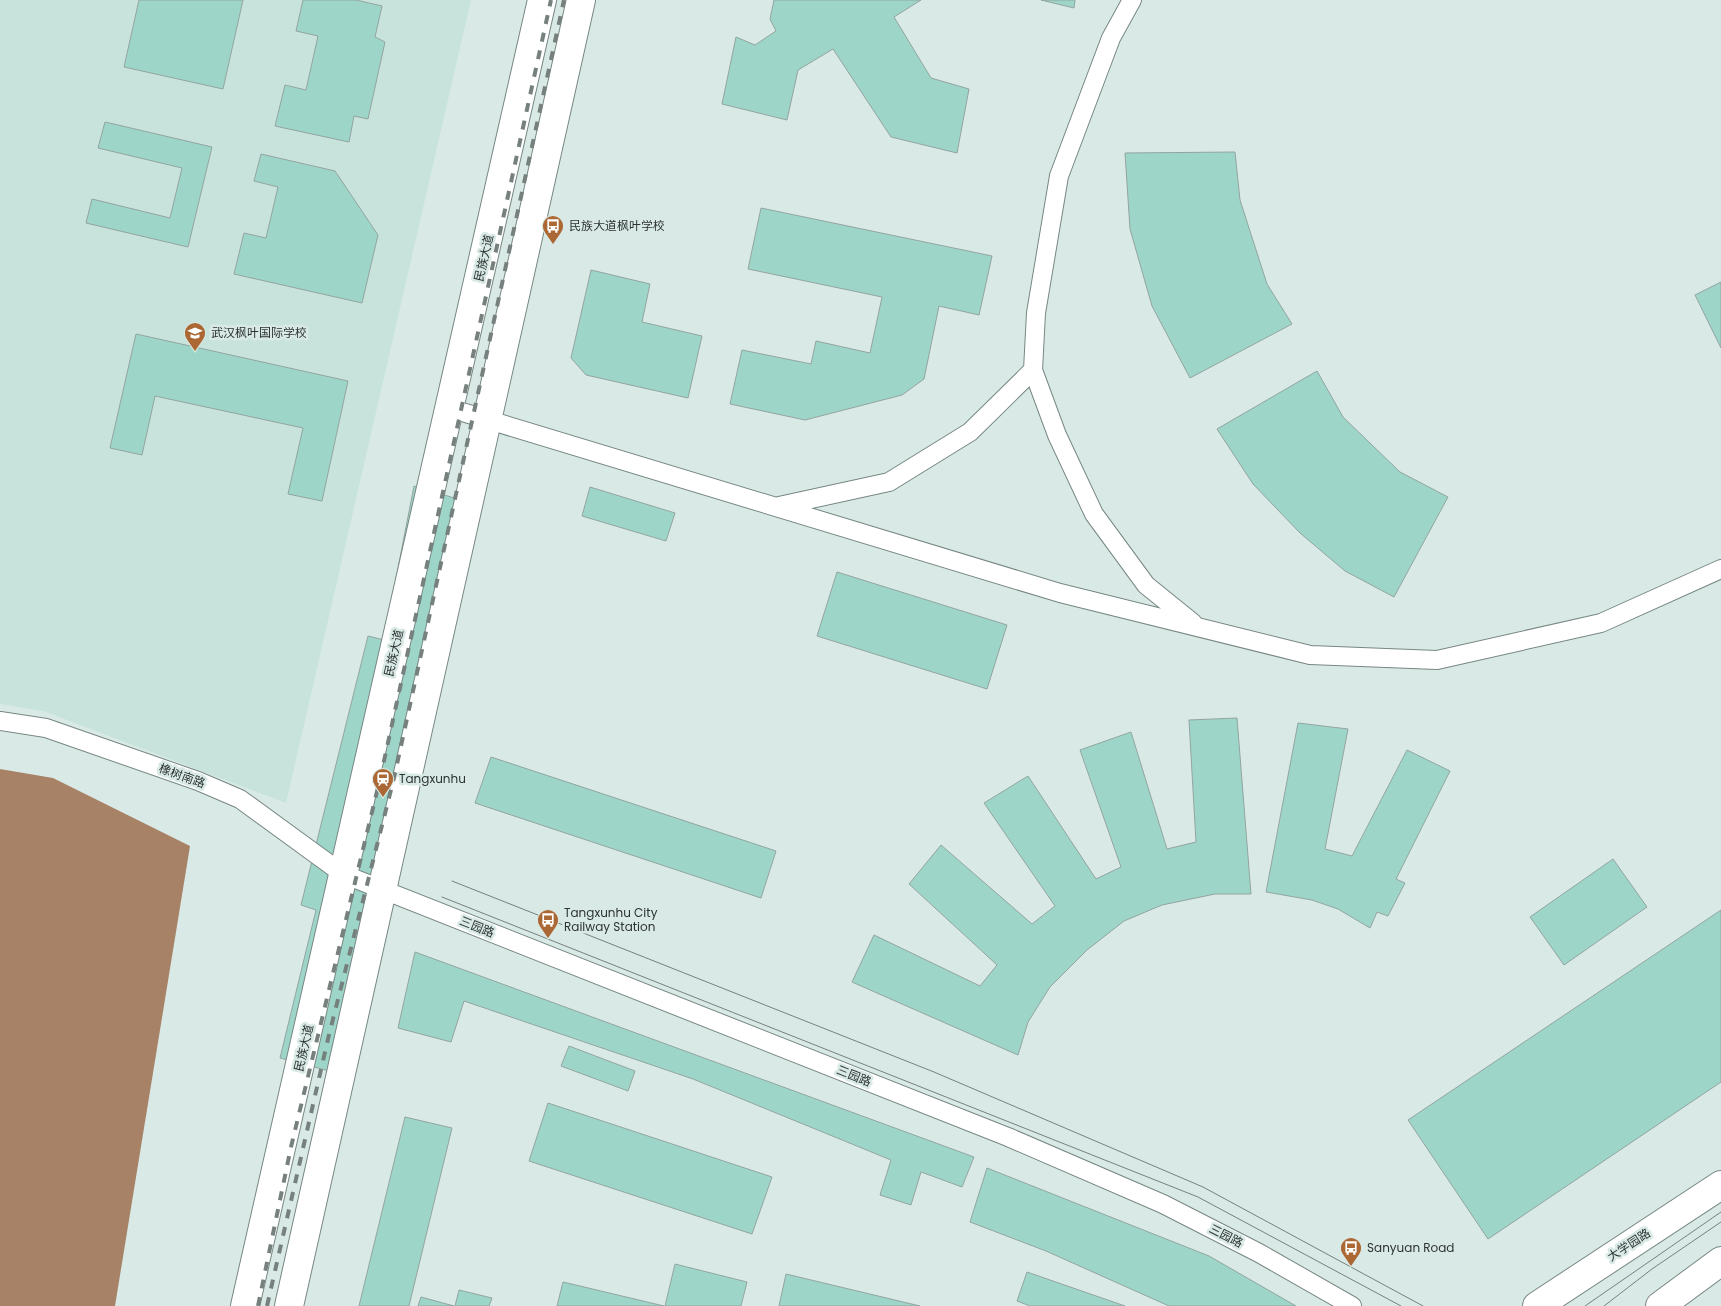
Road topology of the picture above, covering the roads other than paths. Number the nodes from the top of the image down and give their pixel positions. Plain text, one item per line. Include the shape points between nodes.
1 (542, 0) edge
2 (581, 0) edge
3 (1132, 0) edge
4 (1033, 370) junction
5 (450, 408) junction
6 (486, 419) junction
7 (776, 507) junction
8 (1721, 569) edge
9 (1198, 627) junction
10 (0, 721) edge
11 (343, 874) junction
12 (382, 890) junction
13 (1721, 1185) edge
14 (1721, 1261) edge
15 (245, 1306) edge
16 (289, 1306) edge
17 (1352, 1306) edge
18 (1537, 1306) edge
19 (1660, 1306) edge

1 - 5 main road, 民族大道
2 - 6 main road
3 - 4 street via 1111,38 1059,176 1036,313
4 - 7 street via 970,432 888,482
4 - 9 street via 1057,435 1094,514 1146,585
5 - 6 street
5 - 11 main road, 民族大道
6 - 7 street
6 - 12 main road
7 - 9 street via 1060,593
8 - 9 street via 1601,623 1437,660 1310,655
10 - 11 street, 橡树南路 via 46,728 198,781 240,800
11 - 12 street, 三园路
11 - 15 main road, 民族大道
12 - 16 main road
12 - 17 street, 三园路 via 1008,1137 1163,1204
13 - 18 main road, 大学园路
14 - 19 main road

